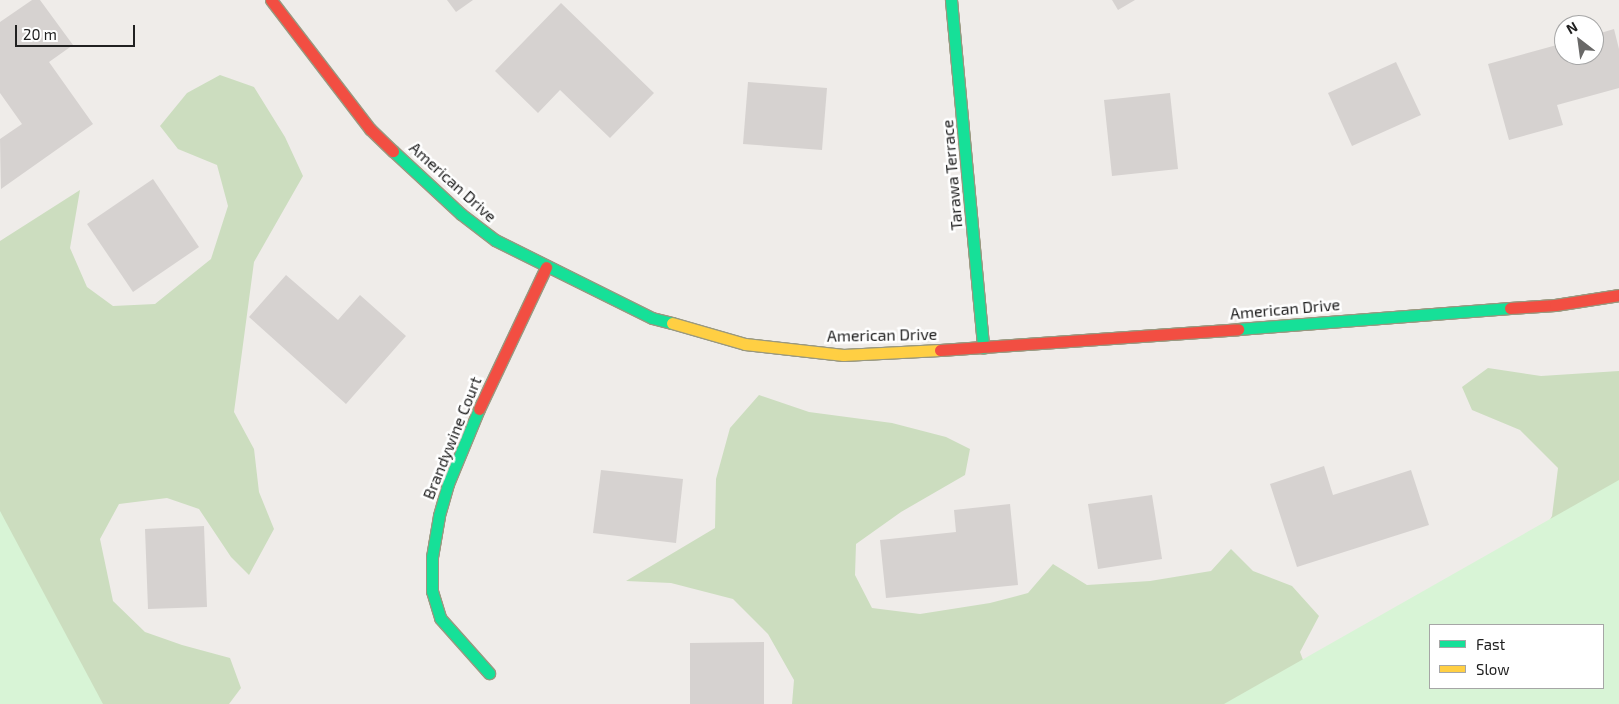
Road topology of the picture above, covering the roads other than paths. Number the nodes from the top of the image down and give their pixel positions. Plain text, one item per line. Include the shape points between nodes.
1 (271, 0) edge
2 (952, 0) edge
3 (546, 267) junction
4 (1619, 294) edge
5 (983, 348) junction
6 (490, 673) dead end

1 - 3 street, American Drive via 377,135 461,214 495,240
2 - 5 street, Tarawa Terrace
3 - 5 street, American Drive via 652,318 745,344 843,355
3 - 6 street, Brandywine Court via 485,395 448,484 432,557 432,591 440,618
4 - 5 street, American Drive via 1555,305

